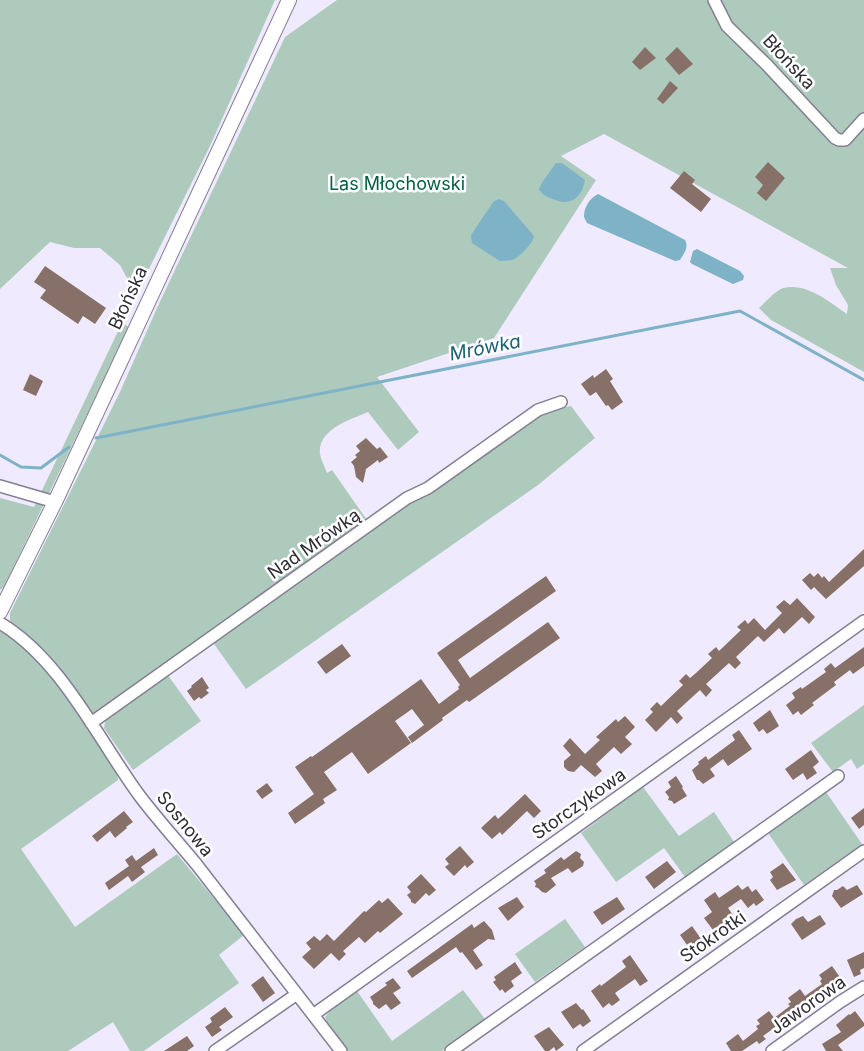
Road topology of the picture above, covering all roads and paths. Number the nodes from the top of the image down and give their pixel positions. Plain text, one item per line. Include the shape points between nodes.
1 (288, 0) edge
2 (714, 0) edge
3 (864, 119) edge
4 (561, 402) dead end
5 (0, 486) edge
6 (55, 502) junction
7 (0, 612) edge
8 (864, 621) edge
9 (0, 622) edge
10 (91, 723) junction
11 (838, 776) dead end
12 (864, 851) edge
13 (864, 987) edge
14 (297, 994) junction
15 (313, 1015) junction
16 (215, 1051) edge
17 (341, 1051) edge
18 (451, 1051) edge
19 (582, 1051) edge
20 (772, 1051) edge

1 - 6 main road, Błońska
2 - 3 street, Błońska via 727,26 827,131 839,140 845,140
4 - 10 street, Nad Mrówką via 538,410 428,488 407,498
5 - 6 street
6 - 7 main road, Błońska
8 - 15 street, Storczykowa
9 - 10 street, Sosnowa via 32,646
10 - 14 street, Sosnowa via 141,797
11 - 18 street
12 - 19 street, Stokrotki
13 - 20 street, Jaworowa
14 - 15 street, Sosnowa
14 - 16 street
15 - 17 street, Sosnowa

